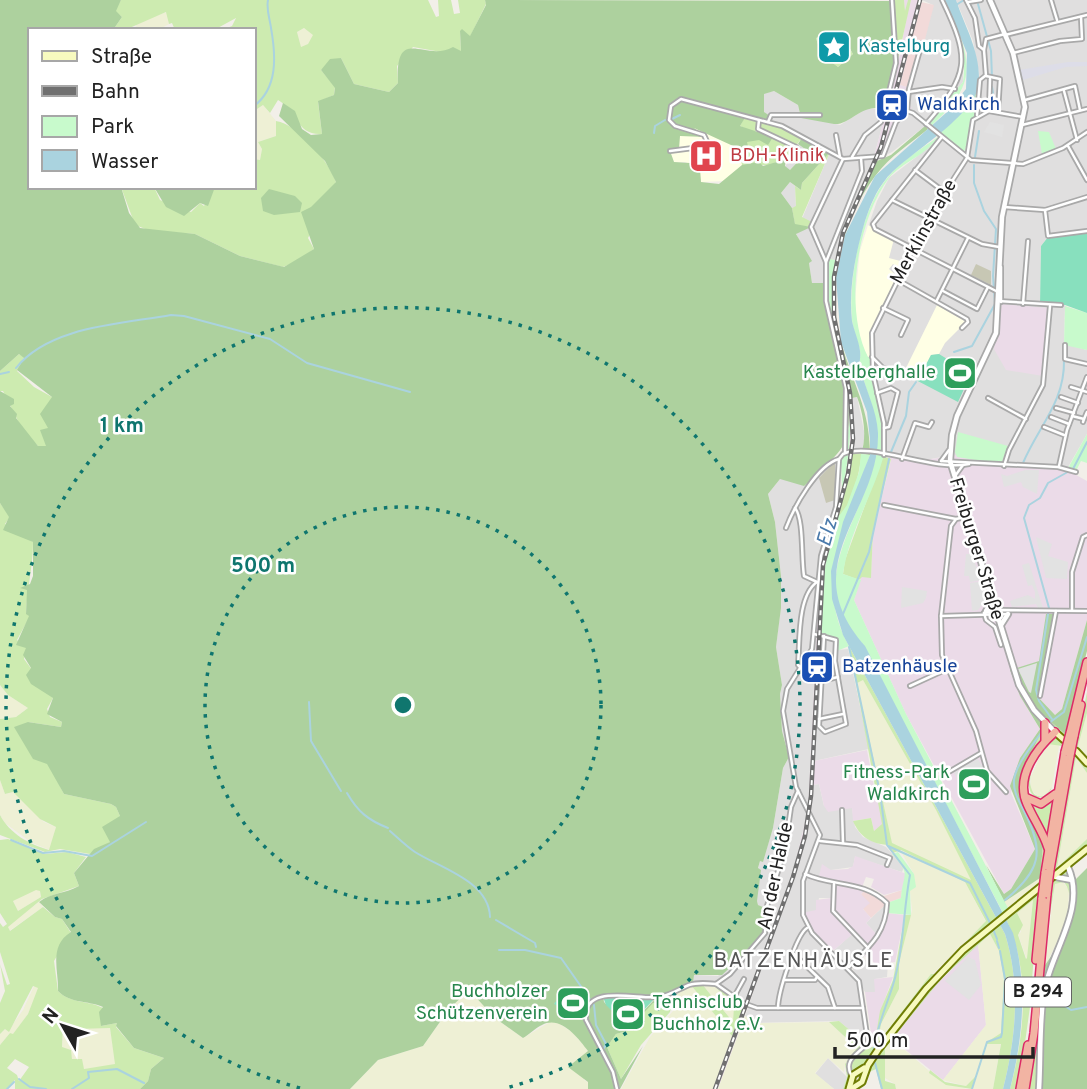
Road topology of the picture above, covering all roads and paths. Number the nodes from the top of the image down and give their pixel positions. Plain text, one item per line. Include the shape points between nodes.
1 (892, 0) edge
2 (942, 0) edge
3 (981, 0) edge
4 (990, 0) edge
5 (1051, 0) edge
6 (967, 1) edge
7 (1087, 16) edge
8 (1081, 17) junction
9 (1058, 22) junction
10 (1005, 35) junction
11 (922, 43) dead end
12 (984, 50) junction
13 (1013, 53) junction
14 (986, 76) junction
15 (990, 79) junction
16 (955, 89) junction
17 (1064, 91) junction
18 (908, 92) junction
19 (1025, 100) junction
20 (1087, 108) edge
21 (1080, 110) junction
22 (907, 111) junction
23 (999, 112) junction
24 (988, 113) junction
25 (1070, 113) junction
26 (820, 115) dead end
27 (977, 115) junction
28 (1023, 117) junction
29 (759, 120) junction
30 (768, 122) junction
31 (926, 124) junction
32 (1022, 125) junction
33 (1087, 132) edge
34 (836, 135) dead end
35 (940, 137) junction
36 (1077, 140) junction
37 (1068, 146) junction
38 (670, 150) dead end
39 (798, 157) dead end
40 (852, 157) junction
41 (841, 158) junction
42 (861, 158) junction
43 (967, 158) junction
44 (1014, 165) junction
45 (915, 170) junction
46 (1087, 180) edge
47 (944, 192) junction
48 (1087, 197) edge
49 (892, 200) junction
50 (1004, 207) junction
51 (1045, 210) junction
52 (929, 218) junction
53 (1087, 231) edge
54 (968, 238) junction
55 (1028, 240) dead end
56 (997, 246) junction
57 (914, 248) junction
58 (826, 262) junction
59 (999, 265) junction
60 (953, 268) junction
61 (898, 280) junction
62 (993, 289) junction
63 (942, 291) junction
64 (937, 300) junction
65 (1000, 302) junction
66 (1023, 304) junction
67 (1061, 305) dead end
68 (1050, 306) junction
69 (884, 308) junction
70 (962, 328) dead end
71 (901, 335) dead end
72 (1065, 345) dead end
73 (872, 357) junction
74 (1087, 364) edge
75 (908, 377) dead end
76 (1087, 377) edge
77 (1071, 387) dead end
78 (1081, 391) junction
79 (1087, 392) edge
80 (877, 393) junction
81 (1060, 397) dead end
82 (988, 398) dead end
83 (1078, 403) junction
84 (1056, 408) dead end
85 (1087, 412) edge
86 (1073, 415) junction
87 (1051, 417) dead end
88 (1026, 419) junction
89 (932, 422) dead end
90 (1069, 424) junction
91 (1044, 427) dead end
92 (884, 428) junction
93 (1065, 435) junction
94 (950, 448) junction
95 (844, 450) junction
96 (883, 455) junction
97 (839, 459) junction
98 (902, 459) junction
99 (941, 461) junction
100 (934, 463) junction
101 (951, 463) junction
102 (969, 464) junction
103 (963, 466) junction
104 (1004, 466) junction
105 (1058, 467) junction
106 (1071, 471) dead end
107 (954, 480) junction
108 (884, 505) dead end
109 (795, 508) junction
110 (965, 517) junction
111 (956, 519) junction
112 (786, 528) dead end
113 (1087, 535) edge
114 (817, 582) junction
115 (992, 601) junction
116 (1073, 610) junction
117 (1054, 611) junction
118 (1087, 611) edge
119 (985, 612) junction
120 (996, 612) junction
121 (1009, 613) junction
122 (941, 616) junction
123 (1000, 626) junction
124 (814, 634) junction
125 (824, 636) junction
126 (1001, 645) dead end
127 (1087, 662) edge
128 (801, 668) junction
129 (947, 669) junction
130 (838, 677) junction
131 (821, 681) junction
132 (910, 686) dead end
133 (1086, 686) edge
134 (1040, 696) dead end
135 (1087, 709) edge
136 (844, 713) junction
137 (819, 719) junction
138 (1078, 719) junction
139 (1045, 723) junction
140 (1053, 731) junction
141 (1072, 734) junction
142 (1045, 738) junction
143 (1064, 740) dead end
144 (982, 753) junction
145 (1070, 753) junction
146 (1087, 763) edge
147 (942, 776) dead end
148 (798, 791) junction
149 (1058, 791) junction
150 (1006, 792) dead end
151 (1025, 797) junction
152 (842, 810) dead end
153 (820, 841) junction
154 (843, 843) junction
155 (1048, 848) junction
156 (1087, 849) edge
157 (887, 865) dead end
158 (1066, 868) junction
159 (1050, 873) junction
160 (805, 874) junction
161 (1072, 878) junction
162 (834, 884) junction
163 (807, 928) junction
164 (868, 948) junction
165 (794, 954) junction
166 (848, 967) junction
167 (817, 977) junction
168 (744, 979) dead end
169 (784, 980) junction
170 (716, 984) junction
171 (734, 996) junction
172 (778, 1008) junction
173 (835, 1008) junction
174 (864, 1008) junction
175 (857, 1080) edge
176 (617, 1089) edge
177 (850, 1089) edge
178 (1023, 1089) edge
179 (1039, 1089) edge

1 - 40 street via 896,63 885,108 877,127 865,135
2 - 16 street via 961,54 962,71
3 - 6 street
4 - 10 street
5 - 9 street
6 - 12 street via 979,47
7 - 8 street
8 - 9 street
8 - 13 street via 1082,39
9 - 10 street
10 - 12 street via 987,39
10 - 13 street
11 - 18 street
12 - 14 street
13 - 19 street
14 - 15 street
14 - 27 street via 980,80
15 - 23 street via 1000,79
15 - 24 street
16 - 18 street
16 - 31 street
17 - 19 street
17 - 21 street via 1075,86
17 - 25 street
18 - 22 street
19 - 28 street, Freiburger Straße
20 - 21 street
21 - 25 street
22 - 31 street
22 - 42 street via 899,116 888,149 878,159
23 - 24 street
23 - 28 street
24 - 27 street
25 - 32 street
25 - 36 street
26 - 30 street via 771,115
27 - 43 street
28 - 32 street, Freiburger Straße
29 - 30 street
29 - 38 street via 681,99 671,106 669,120 704,135 713,154 707,162 693,148
29 - 39 street via 756,127 796,147
30 - 41 street
31 - 35 street
32 - 44 street, Freiburger Straße
33 - 36 street
34 - 41 street
35 - 43 street
35 - 45 street
36 - 37 street
37 - 44 street
37 - 46 street
40 - 41 street
40 - 42 street
41 - 58 street via 811,227
42 - 58 street via 862,171
43 - 44 street
43 - 47 street, Merklinstraße
44 - 50 street, Freiburger Straße
45 - 47 street
45 - 49 street
47 - 52 street, Merklinstraße
48 - 51 street
49 - 52 street
49 - 57 street via 875,221 875,229
50 - 51 street
50 - 56 street, Freiburger Straße
51 - 53 street via 1048,236
52 - 54 street
52 - 57 street, Merklinstraße
54 - 56 street
54 - 60 street
55 - 66 street
56 - 59 street, Freiburger Straße
57 - 60 street
57 - 61 street, Merklinstraße
58 - 95 street via 826,301 846,388
59 - 62 street, Freiburger Straße
59 - 65 street, Freiburger Straße
60 - 62 street
60 - 63 street
61 - 64 street
61 - 69 street, Merklinstraße
62 - 63 street via 977,309
62 - 65 street, Freiburger Straße
63 - 64 street
64 - 70 street via 968,320
65 - 66 street
65 - 94 street, Freiburger Straße via 995,336 957,416
66 - 68 street
67 - 68 street
68 - 88 street via 1046,373
69 - 71 street, Merklinstraße via 908,320
69 - 73 street, Merklinstraße via 872,334
72 - 74 street via 1065,359
73 - 75 street via 888,371
73 - 80 street, Merklinstraße
76 - 78 street
77 - 78 street
78 - 79 street
78 - 83 street
80 - 92 street, Merklinstraße
80 - 92 street via 891,388 898,392 893,419
81 - 83 street
82 - 88 street
83 - 86 street
84 - 86 street
85 - 86 street via 1084,421
86 - 90 street
87 - 90 street
88 - 104 street
89 - 98 street via 929,427 915,423
90 - 93 street
91 - 93 street
92 - 96 street, Merklinstraße
93 - 105 street
94 - 99 street
94 - 101 street, Freiburger Straße
95 - 96 street
95 - 97 street
96 - 98 street
97 - 109 street via 806,486
97 - 114 street via 836,507
98 - 100 street
99 - 100 street
99 - 101 street
100 - 101 street
101 - 102 street
101 - 103 street
101 - 107 street, Freiburger Straße
102 - 103 street
102 - 104 street
103 - 107 street
104 - 105 street
105 - 106 street
107 - 110 street, Freiburger Straße
108 - 111 street
109 - 112 street
109 - 114 street via 802,520 804,576
110 - 111 street
110 - 115 street, Freiburger Straße
111 - 122 street via 951,526
113 - 116 street via 1072,572
114 - 124 street
114 - 128 street via 803,615
115 - 119 street
115 - 120 street, Freiburger Straße
116 - 117 street
116 - 118 street
117 - 121 street
117 - 134 street
119 - 120 street
119 - 122 street
119 - 126 street
120 - 121 street
120 - 123 street, Freiburger Straße
121 - 123 street
122 - 129 street
123 - 139 street, Freiburger Straße via 1019,685
124 - 125 street
124 - 128 street
125 - 130 street via 836,639
125 - 131 street
127 - 141 highway, B 294
128 - 148 street via 783,704
129 - 132 street
129 - 144 street
130 - 131 street
130 - 136 street
131 - 137 street
133 - 138 highway, B 294
135 - 138 highway
136 - 137 street
136 - 137 street via 845,727 830,731 819,729
138 - 141 highway, B 294
139 - 140 street, Freiburger Straße
139 - 142 highway
140 - 142 highway
140 - 143 main road, Freiburger Straße
141 - 145 highway, B 294, bridge
142 - 151 highway via 1026,771
144 - 147 street
144 - 150 street via 989,775
145 - 146 main road
145 - 149 highway, B 294
145 - 159 highway, B 294
148 - 153 street via 819,829
148 - 170 street, An der Halde via 767,906 765,933
149 - 151 highway via 1043,804
149 - 155 highway, B 294
151 - 155 highway
152 - 154 street
153 - 154 street
153 - 160 street
154 - 157 street via 887,854
155 - 159 highway, B 294
156 - 158 main road
158 - 159 main road
158 - 161 street
159 - 161 street
159 - 175 main road via 946,967
159 - 178 highway, B 294, bridge via 1044,896 1034,1033
160 - 162 street
160 - 163 street via 802,903
161 - 179 street via 1067,931 1044,992
162 - 164 street via 833,911
162 - 164 street via 866,887 887,903 886,924
163 - 165 street
163 - 166 street
164 - 166 street
165 - 167 street
165 - 169 street
166 - 174 street via 862,987
167 - 169 street via 815,981
167 - 173 street via 832,992
168 - 171 street
169 - 172 street
170 - 171 street
170 - 176 street via 693,984 655,998 606,995 592,1002 586,1020
171 - 172 street via 753,1007
172 - 173 street
173 - 174 street
174 - 175 street via 868,1041 850,1060
175 - 177 main road

